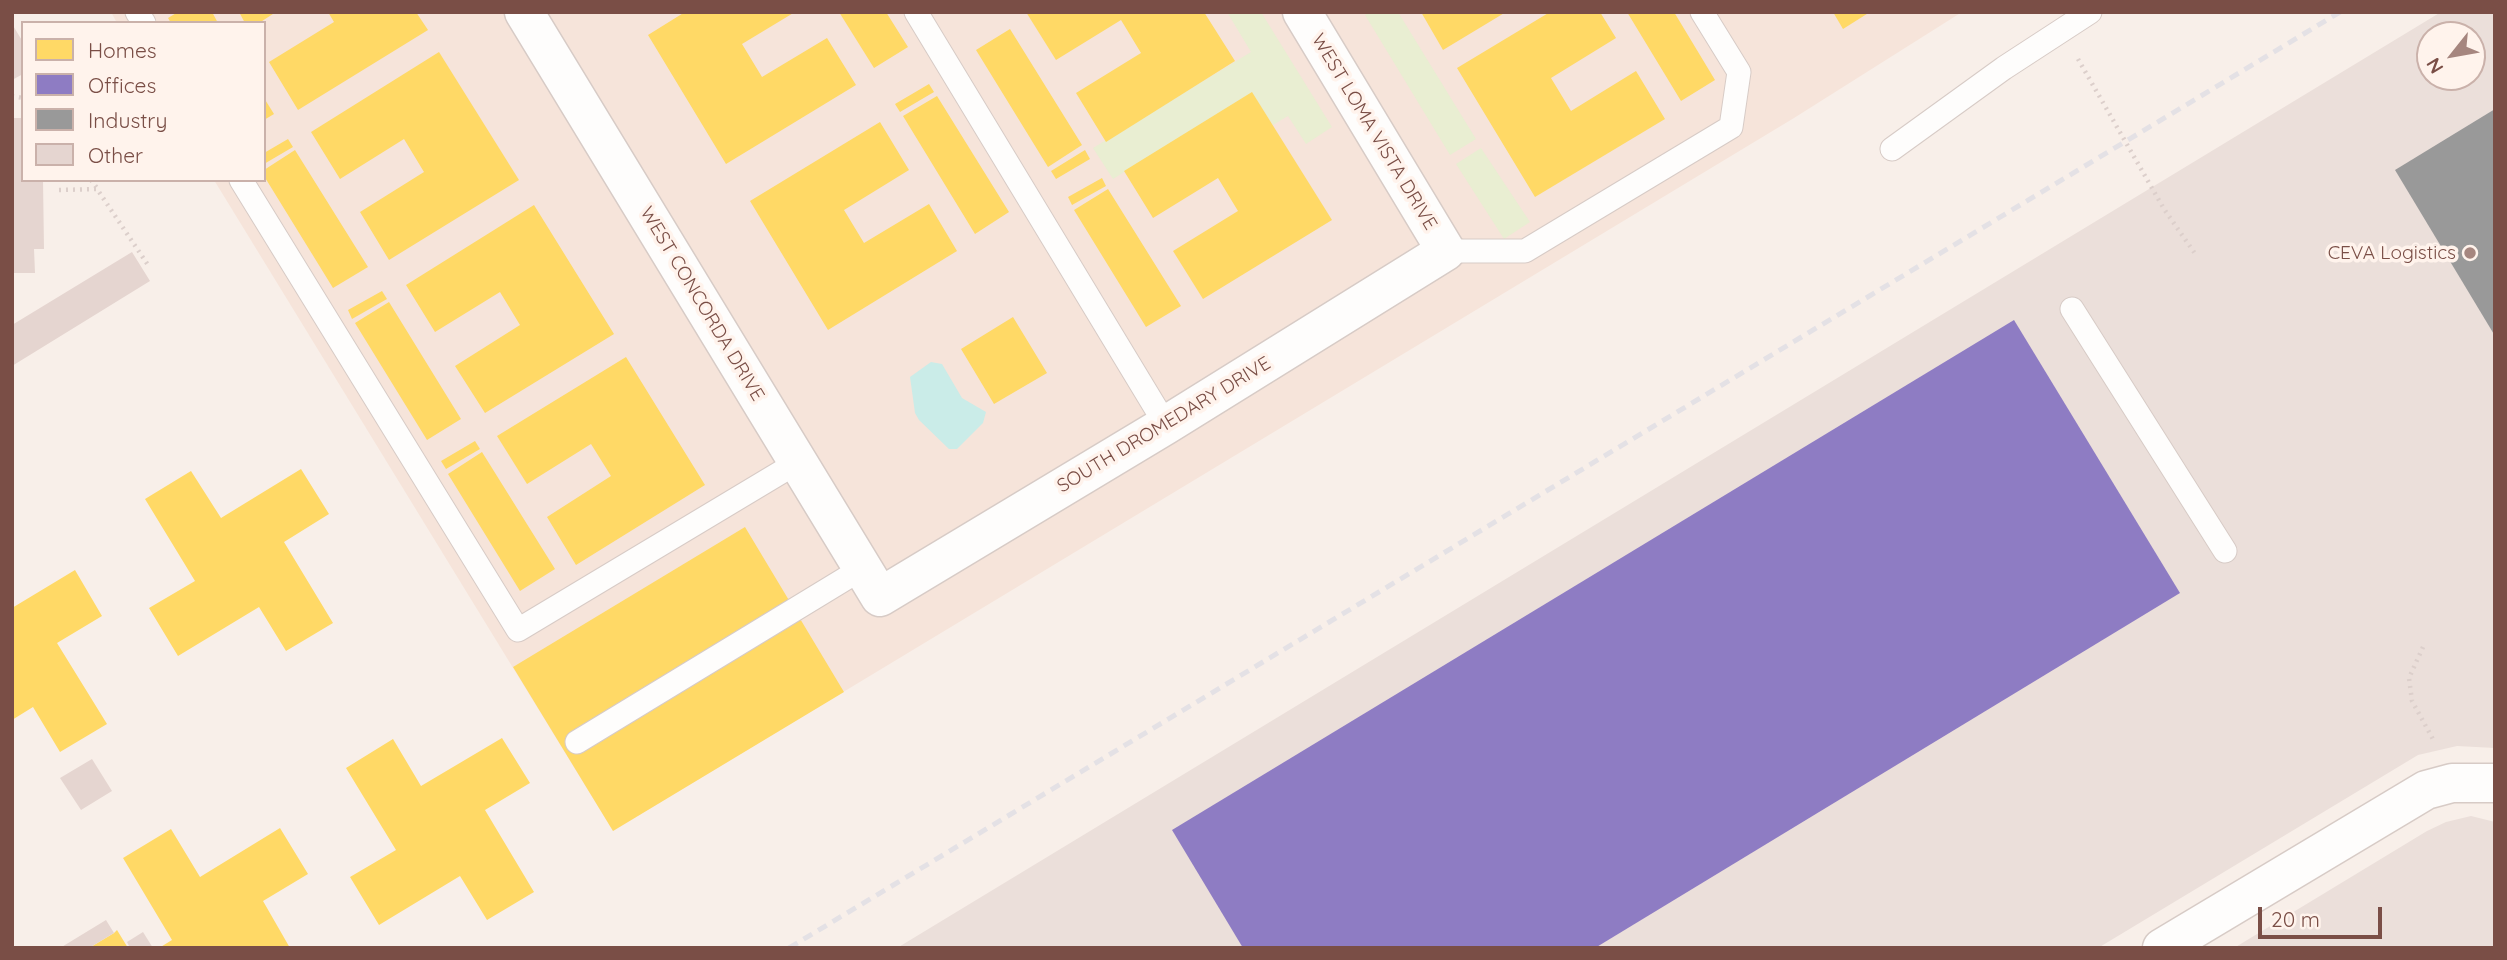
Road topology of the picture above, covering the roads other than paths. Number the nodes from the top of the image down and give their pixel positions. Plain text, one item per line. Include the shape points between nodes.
1 (524, 12) edge
2 (916, 12) edge
3 (1302, 12) edge
4 (1702, 12) edge
5 (2090, 12) edge
6 (1892, 149) dead end
7 (242, 182) edge
8 (1446, 251) junction
9 (2072, 309) dead end
10 (1166, 425) junction
11 (798, 462) junction
12 (2225, 551) dead end
13 (871, 582) junction
14 (576, 742) dead end
15 (2495, 783) edge
16 (2162, 948) edge

1 - 11 street, WEST CONCORDA DRIVE
2 - 10 lane
3 - 8 street, WEST LOMA VISTA DRIVE
4 - 8 lane via 1738,72 1731,127 1525,251
5 - 6 lane
7 - 11 lane via 518,630
8 - 10 street, SOUTH DROMEDARY DRIVE
9 - 12 lane
10 - 13 street, SOUTH DROMEDARY DRIVE
11 - 13 street, WEST CONCORDA DRIVE
13 - 14 lane
15 - 16 street via 2452,783 2426,790

